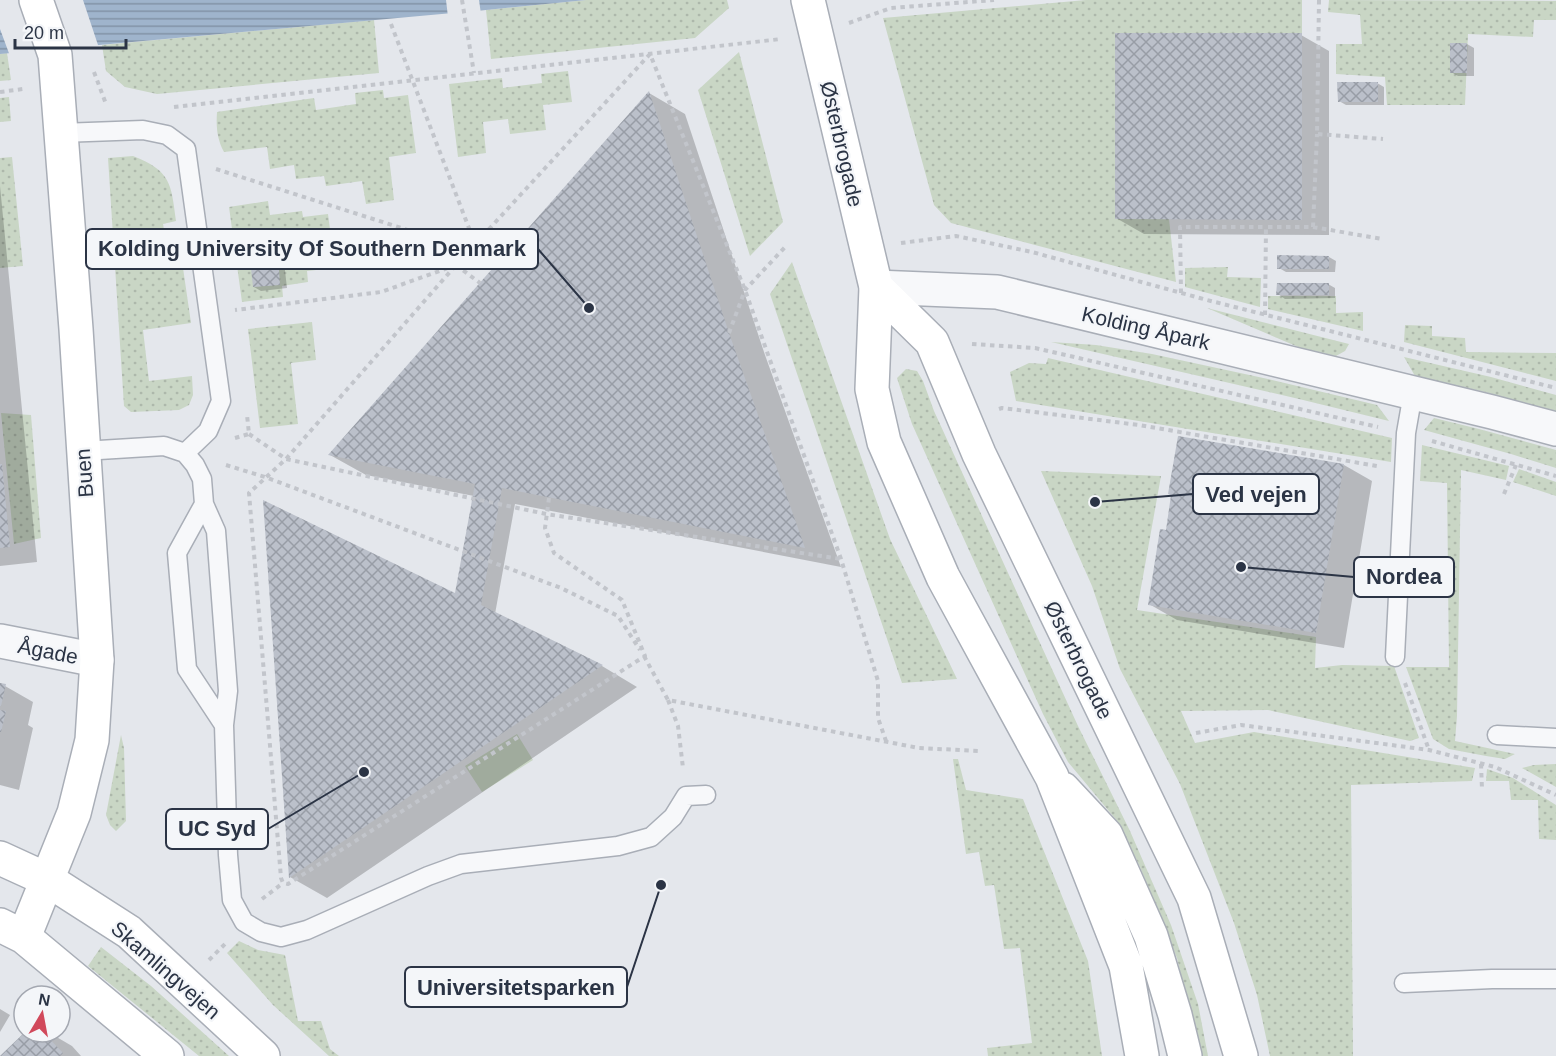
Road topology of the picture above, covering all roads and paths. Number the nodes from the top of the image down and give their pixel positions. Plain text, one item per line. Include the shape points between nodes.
1 (36, 0) edge
2 (462, 0) edge
3 (808, 0) edge
4 (994, 0) edge
5 (1319, 0) edge
6 (391, 24) dead end
7 (817, 35) junction
8 (650, 54) junction
9 (93, 67) dead end
10 (474, 73) junction
11 (412, 80) junction
12 (107, 105) dead end
13 (163, 108) dead end
14 (61, 133) junction
15 (1317, 134) junction
16 (1383, 139) dead end
17 (186, 149) junction
18 (1266, 227) junction
19 (1313, 227) junction
20 (1382, 240) dead end
21 (475, 244) junction
22 (787, 245) dead end
23 (866, 248) junction
24 (456, 265) junction
25 (480, 283) dead end
26 (876, 287) junction
27 (745, 290) junction
28 (1181, 293) junction
29 (235, 310) dead end
30 (1265, 315) junction
31 (729, 333) dead end
32 (932, 342) junction
33 (1556, 388) edge
34 (1413, 393) junction
35 (965, 421) junction
36 (1556, 429) edge
37 (1406, 433) junction
38 (249, 434) dead end
39 (83, 451) junction
40 (185, 453) junction
41 (286, 459) junction
42 (1516, 465) junction
43 (1404, 470) junction
44 (265, 477) junction
45 (1556, 477) edge
46 (1504, 494) dead end
47 (549, 498) dead end
48 (204, 504) junction
49 (546, 514) junction
50 (842, 559) junction
51 (0, 641) edge
52 (645, 656) junction
53 (1395, 657) joint
54 (97, 660) junction
55 (668, 700) junction
56 (224, 725) junction
57 (1196, 733) dead end
58 (1497, 735) dead end
59 (1556, 738) edge
60 (886, 741) junction
61 (1429, 750) junction
62 (979, 752) dead end
63 (1481, 764) junction
64 (1052, 777) junction
65 (1482, 789) dead end
66 (706, 795) dead end
67 (1556, 795) edge
68 (686, 796) junction
69 (0, 858) edge
70 (48, 880) junction
71 (12, 931) edge
72 (1556, 979) edge
73 (1404, 983) dead end
74 (167, 1056) edge
75 (263, 1056) edge
76 (1142, 1056) edge
77 (1185, 1056) edge
78 (1241, 1056) edge

1 - 14 main road, Buen via 54,55
2 - 10 path
3 - 7 main road, Østerbrogade
4 - 7 path via 891,8
5 - 15 path
6 - 11 path
7 - 8 path
7 - 23 main road, Østerbrogade
8 - 10 path
8 - 21 path
8 - 27 path
9 - 12 path
10 - 11 path
11 - 13 path
11 - 21 path
14 - 17 lane via 143,130 167,135
14 - 39 main road, Buen
15 - 16 path
15 - 19 path
17 - 24 path via 215,169 414,231
17 - 40 lane via 221,401 208,431
18 - 19 path
18 - 28 path via 1180,227
18 - 30 path
19 - 20 path
21 - 24 path
22 - 27 path
23 - 26 main road, Østerbrogade
23 - 28 path via 956,236 1032,252
24 - 25 path
24 - 29 path via 381,292
24 - 41 path
26 - 32 main road, Østerbrogade
26 - 34 street, Kolding Åpark via 998,292
26 - 64 main road, Østerbrogade via 872,389 884,442 943,577
27 - 31 path
27 - 50 path
28 - 30 path
30 - 33 path
32 - 35 main road, Østerbrogade
32 - 37 path via 1035,348
34 - 36 street, Kolding Åpark
34 - 37 lane
35 - 43 path via 1002,408 1139,425
35 - 78 main road, Østerbrogade via 1194,898
37 - 42 path
37 - 43 lane
38 - 41 path
39 - 40 lane via 165,446
39 - 54 main road, Buen
40 - 44 path
40 - 48 lane via 202,479
41 - 44 path
41 - 49 path
42 - 45 path
42 - 46 path
43 - 53 lane
44 - 52 path via 561,588 618,616
44 - 52 path via 249,493 283,883 288,884
47 - 49 path
48 - 56 lane via 216,531 228,691
48 - 56 lane via 177,553 187,669
49 - 50 path
49 - 52 path via 545,528 554,553 622,600
50 - 60 path via 878,681 878,718
51 - 54 street, Ågade
52 - 55 path
53 - 61 path
54 - 70 main road, Buen via 92,740 74,813
55 - 60 path
55 - 68 path via 678,726
56 - 68 lane via 232,900 244,922 281,937 307,930 461,864 618,846 651,837 674,817
57 - 61 path via 1240,725
58 - 59 lane
60 - 62 path via 919,748
61 - 63 path
63 - 65 path
63 - 67 path
64 - 76 main road, Østerbrogade via 1126,966
64 - 77 main road via 1107,835 1151,936
66 - 68 lane
69 - 70 main road, Skamlingvejen
70 - 71 main road, Buen
70 - 75 main road, Skamlingvejen via 129,932
71 - 74 main road
72 - 73 lane

